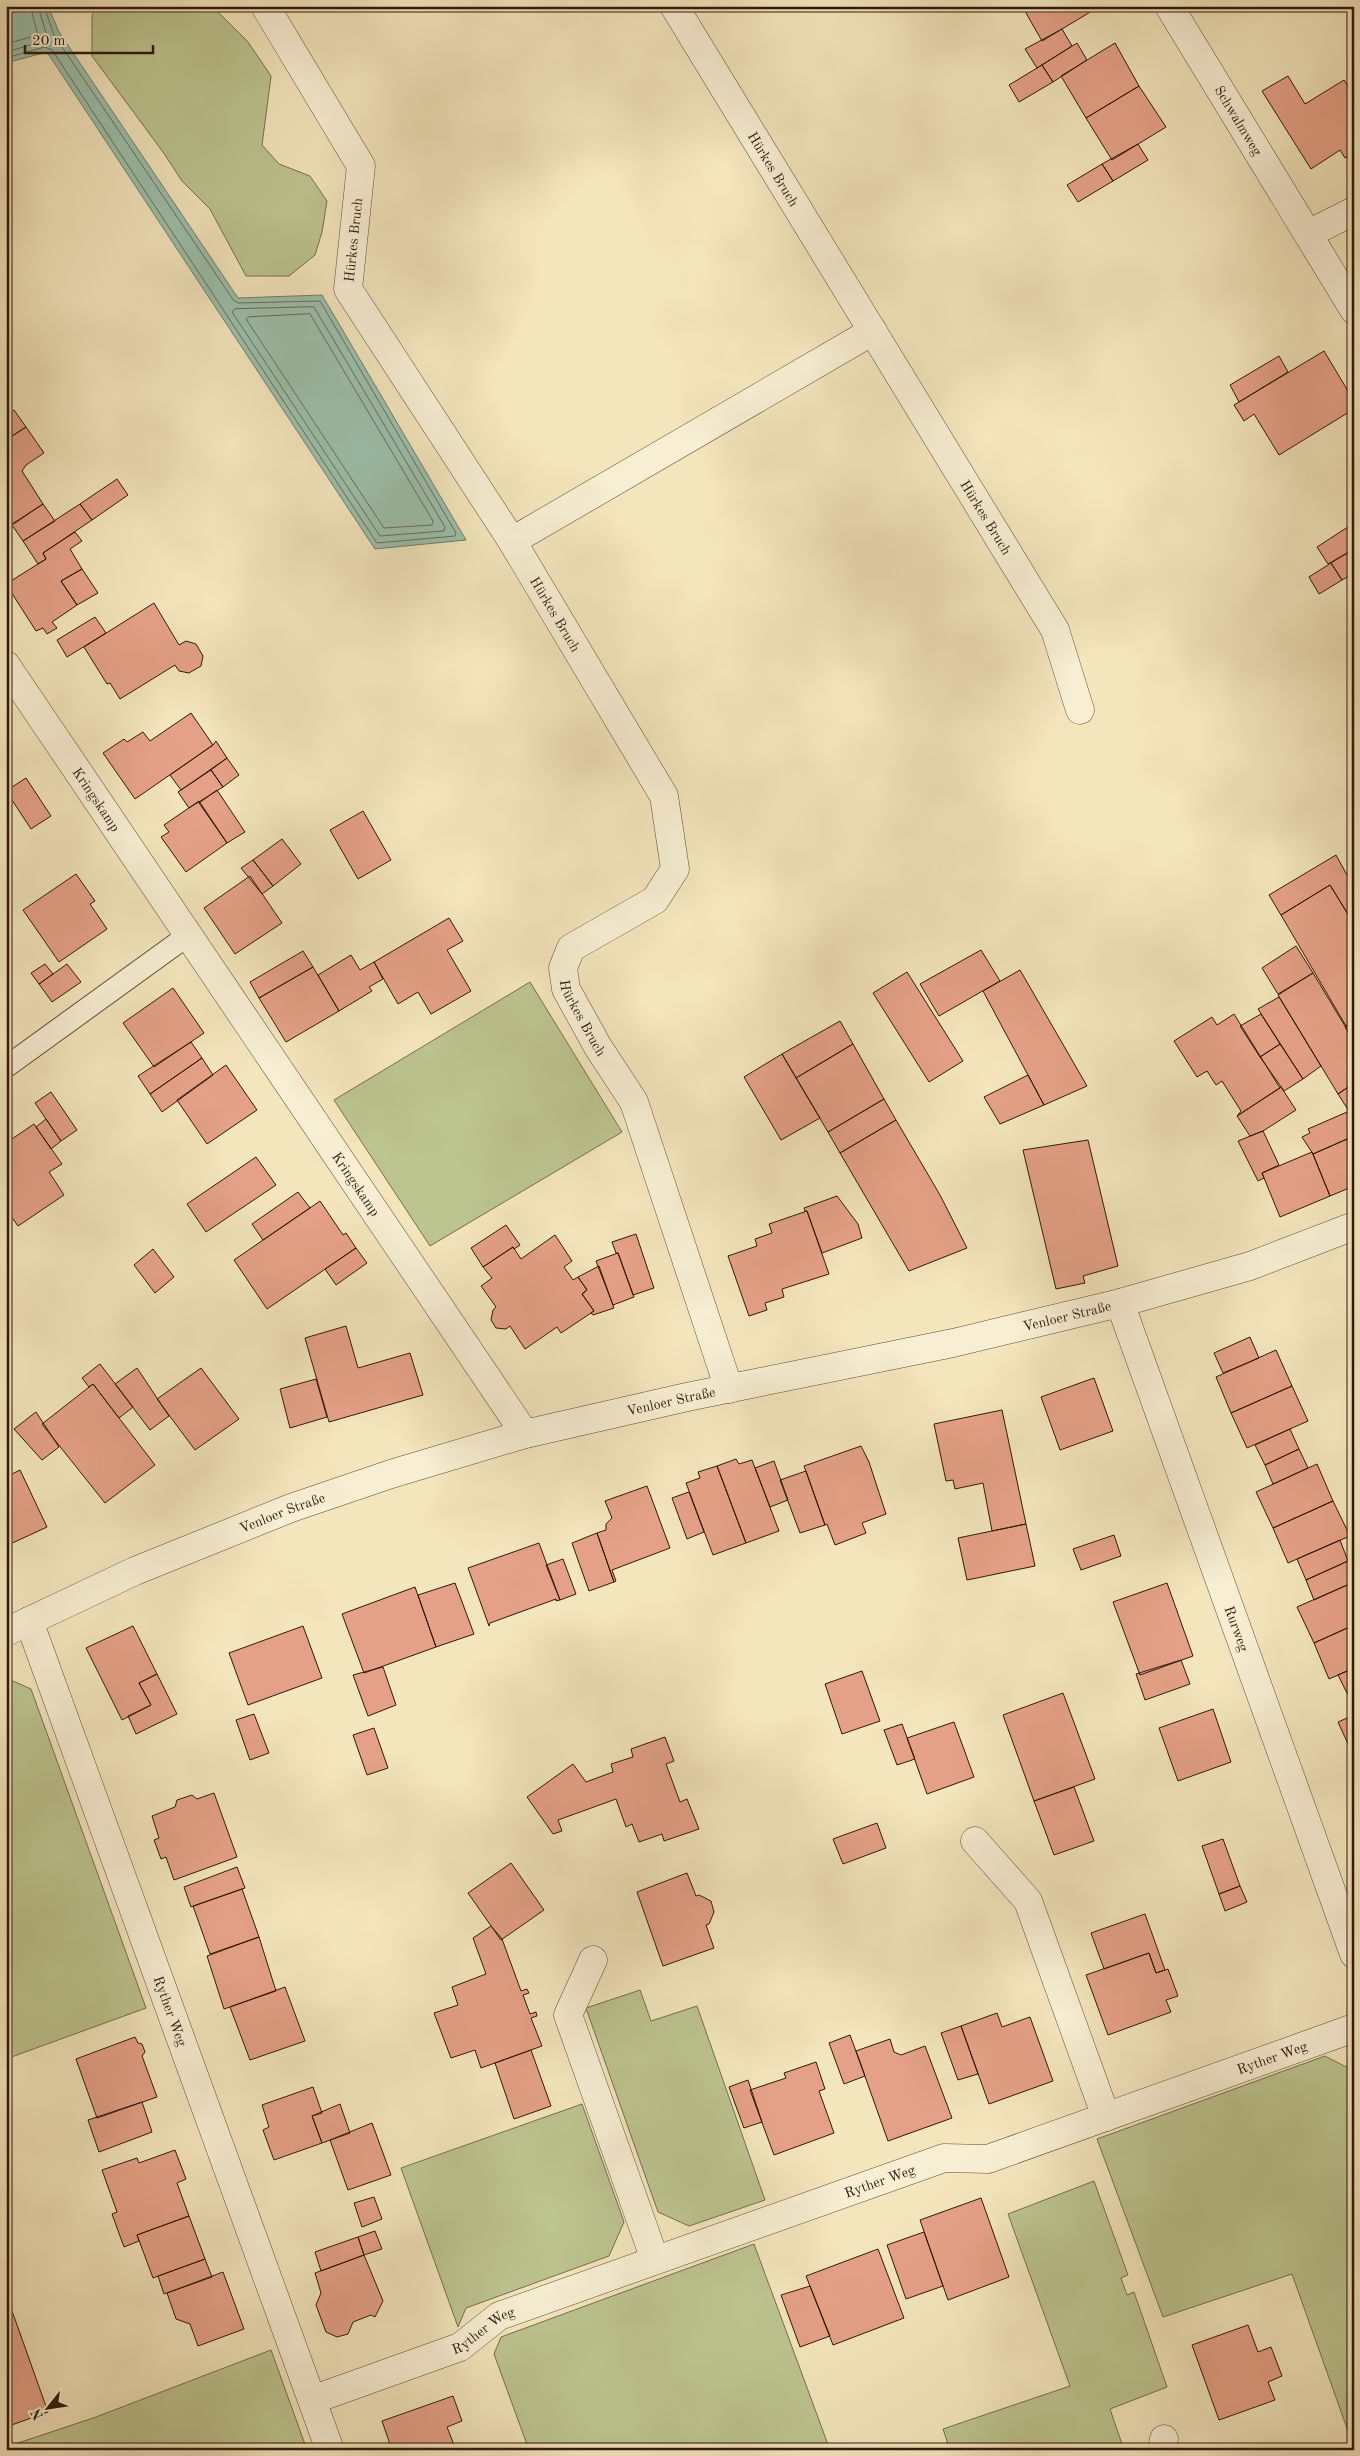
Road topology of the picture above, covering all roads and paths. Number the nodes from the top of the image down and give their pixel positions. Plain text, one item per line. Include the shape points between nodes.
1 (265, 6) edge
2 (674, 6) edge
3 (1169, 6) edge
4 (1354, 211) edge
5 (1308, 234) junction
6 (1354, 310) edge
7 (874, 331) junction
8 (512, 541) junction
9 (6, 665) edge
10 (1080, 710) dead end
11 (187, 936) junction
12 (6, 1067) edge
13 (1354, 1226) edge
14 (1120, 1303) junction
15 (729, 1389) junction
16 (525, 1434) junction
17 (18, 1627) edge
18 (976, 1841) dead end
19 (1354, 1954) edge
20 (593, 1960) dead end
21 (1354, 2028) edge
22 (1106, 2117) junction
23 (655, 2260) junction
24 (312, 2400) junction
25 (330, 2450) edge

1 - 8 street, Hürkes Bruch via 361,166 348,289
2 - 7 street, Hürkes Bruch
3 - 5 street, Schwalmweg
4 - 5 street
5 - 6 street, Schwalmweg
7 - 8 street
7 - 10 street, Hürkes Bruch via 1055,630
8 - 15 street, Hürkes Bruch via 664,796 675,869 655,900 572,948 563,968 566,989 598,1048 634,1102
9 - 11 street, Kringskamp
11 - 12 lane
11 - 16 street, Kringskamp
13 - 14 street, Venloer Straße via 1250,1266
14 - 15 street, Venloer Straße via 953,1343
14 - 19 street, Rurweg
15 - 16 street, Venloer Straße
16 - 17 street, Venloer Straße via 291,1508 135,1571
17 - 24 street, Ryther Weg
18 - 22 street via 1028,1901
20 - 23 street via 568,2015
21 - 22 street, Ryther Weg
22 - 23 street, Ryther Weg via 988,2159 944,2158
23 - 24 street, Ryther Weg via 500,2316 460,2347
24 - 25 street, Ryther Weg

